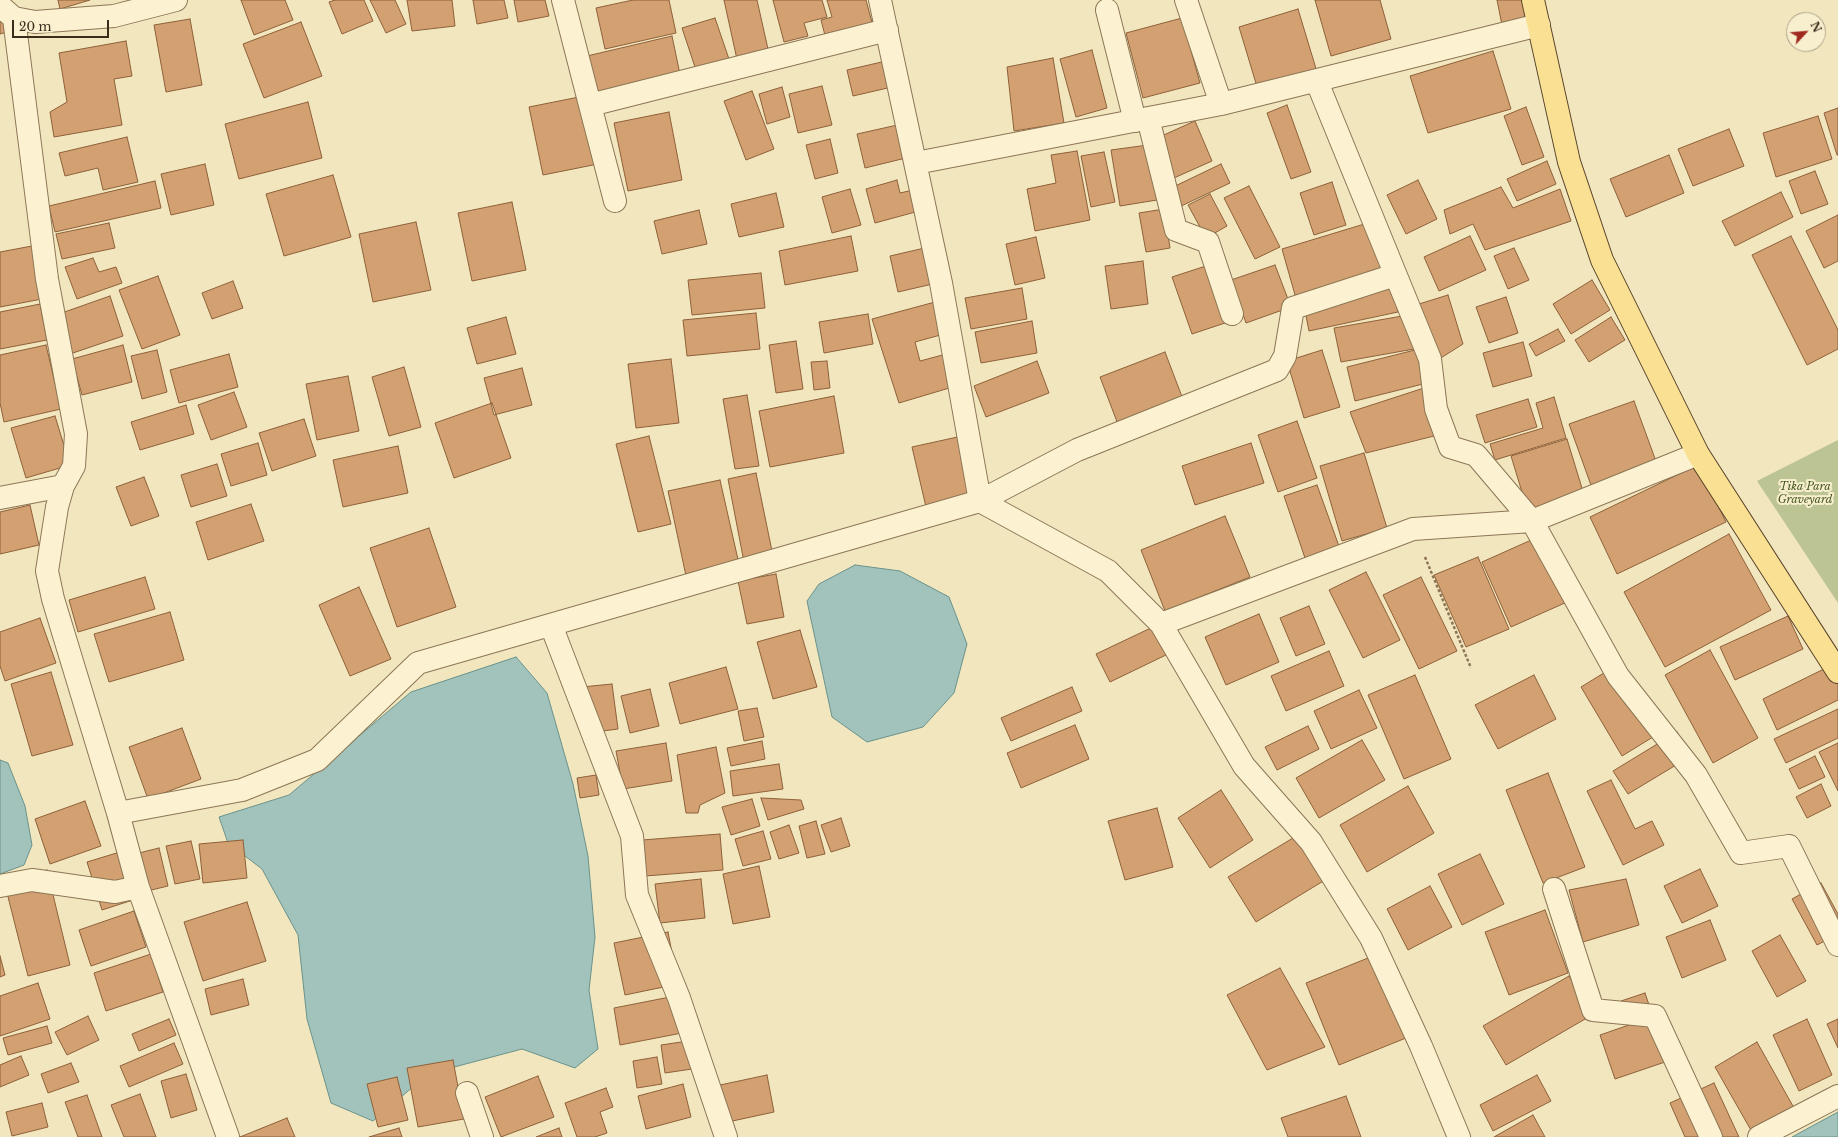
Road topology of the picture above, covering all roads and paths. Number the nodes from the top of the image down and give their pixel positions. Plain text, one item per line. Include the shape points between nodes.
1 (176, 0) edge
2 (563, 0) edge
3 (880, 0) edge
4 (1186, 0) edge
5 (1534, 0) edge
6 (1107, 10) dead end
7 (7, 12) edge
8 (1539, 25) junction
9 (887, 30) junction
10 (1317, 82) junction
11 (1221, 104) junction
12 (590, 105) junction
13 (1142, 119) junction
14 (916, 163) junction
15 (615, 201) dead end
16 (1395, 275) junction
17 (1232, 314) dead end
18 (1698, 454) junction
19 (63, 486) junction
20 (0, 498) edge
21 (980, 501) junction
22 (1532, 521) junction
23 (1413, 529) junction
24 (1161, 624) junction
25 (551, 625) junction
26 (1471, 668) dead end
27 (1838, 672) edge
28 (118, 813) junction
29 (0, 886) edge
30 (138, 887) junction
31 (1554, 889) dead end
32 (1838, 945) edge
33 (467, 1093) dead end
34 (1838, 1096) edge
35 (228, 1137) edge
36 (482, 1137) edge
37 (726, 1137) edge
38 (1459, 1137) edge
39 (1711, 1137) edge
40 (1759, 1137) edge

1 - 7 street via 114,16 35,22
2 - 12 street
3 - 9 street
4 - 11 street
5 - 8 main road
6 - 13 street
7 - 19 street via 47,279 76,434 74,466
8 - 10 street
8 - 18 main road via 1569,162 1602,260
9 - 12 street
9 - 14 street
10 - 11 street
10 - 16 street
11 - 13 street
12 - 15 street
13 - 14 street
13 - 17 street via 1176,230 1208,242
14 - 21 street via 941,283
16 - 21 street via 1293,308 1285,356 1277,370 1077,450
16 - 22 street via 1430,359 1436,410 1450,447 1476,455
18 - 22 street
18 - 27 main road
19 - 20 street
19 - 28 street via 57,507 47,571 53,600
21 - 24 street via 1108,571
21 - 25 street
22 - 23 street
22 - 32 street via 1618,676 1696,775 1740,853 1789,846
23 - 24 street
23 - 26 path
24 - 38 street via 1244,766 1311,842 1371,938 1421,1046
25 - 28 street via 418,663 317,760 242,790
25 - 37 street via 632,836 637,895 679,998
28 - 30 street
29 - 30 street via 32,880 115,892
30 - 35 street
31 - 39 street via 1593,1010 1655,1016
33 - 36 street
34 - 40 street

